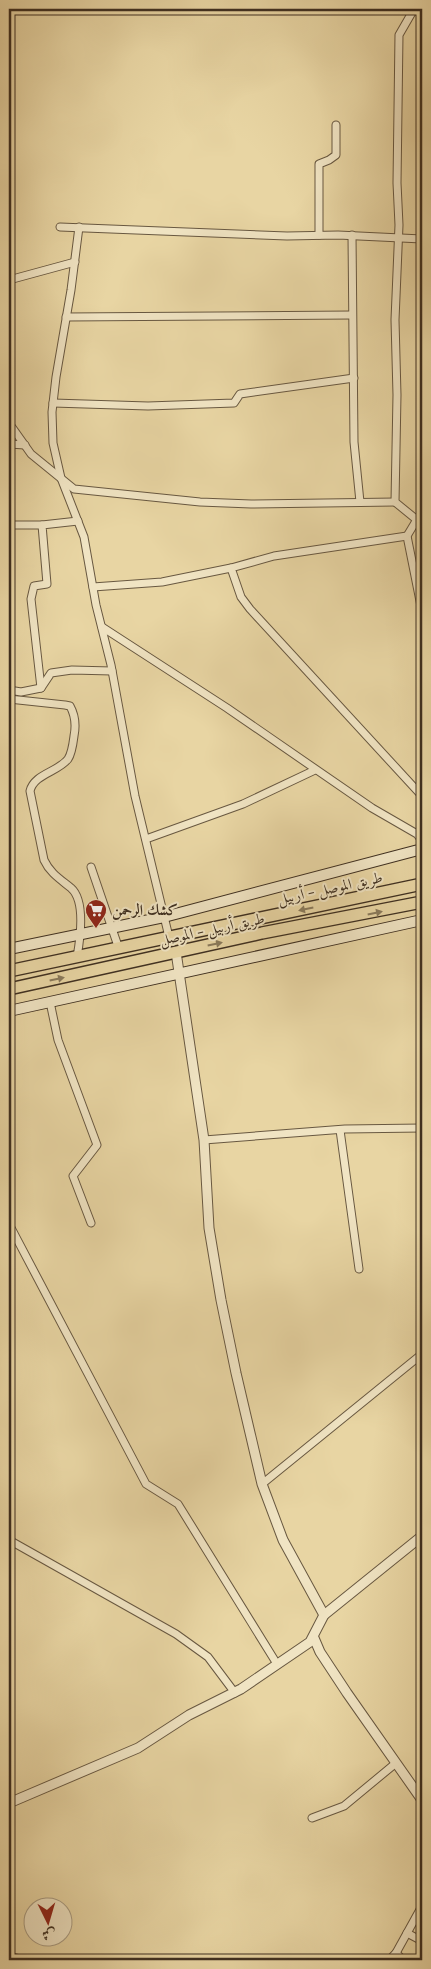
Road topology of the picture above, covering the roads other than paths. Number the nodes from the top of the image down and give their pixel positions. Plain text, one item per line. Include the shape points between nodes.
1 (414, 9) edge
2 (336, 125) dead end
3 (60, 227) dead end
4 (79, 227) junction
5 (352, 235) junction
6 (318, 236) junction
7 (398, 236) junction
8 (422, 238) edge
9 (74, 262) junction
10 (9, 280) edge
11 (352, 315) junction
12 (66, 317) junction
13 (354, 378) junction
14 (53, 403) junction
15 (9, 423) edge
16 (9, 444) edge
17 (25, 445) junction
18 (61, 478) junction
19 (360, 502) junction
20 (395, 502) junction
21 (78, 520) junction
22 (419, 522) edge
23 (9, 524) edge
24 (42, 525) junction
25 (407, 536) junction
26 (231, 568) junction
27 (93, 587) junction
28 (422, 611) edge
29 (102, 627) junction
30 (112, 671) junction
31 (41, 688) junction
32 (9, 690) edge
33 (9, 699) edge
34 (315, 770) junction
35 (422, 796) edge
36 (146, 838) junction
37 (422, 840) edge
38 (422, 849) edge
39 (90, 867) dead end
40 (422, 884) edge
41 (422, 902) edge
42 (164, 917) junction
43 (422, 920) edge
44 (112, 928) junction
45 (80, 934) junction
46 (169, 938) junction
47 (9, 949) edge
48 (119, 949) junction
49 (176, 952) junction
50 (77, 957) junction
51 (9, 971) edge
52 (180, 973) junction
53 (9, 989) edge
54 (50, 1002) junction
55 (9, 1011) edge
56 (422, 1128) edge
57 (340, 1130) junction
58 (204, 1140) junction
59 (91, 1223) dead end
60 (9, 1224) edge
61 (359, 1268) dead end
62 (422, 1354) edge
63 (262, 1484) junction
64 (422, 1536) edge
65 (9, 1540) edge
66 (324, 1615) junction
67 (314, 1638) junction
68 (277, 1664) junction
69 (235, 1693) junction
70 (396, 1763) junction
71 (422, 1800) edge
72 (9, 1803) edge
73 (312, 1818) dead end
74 (422, 1906) edge
75 (407, 1933) junction
76 (422, 1941) edge
77 (396, 1952) junction
78 (9, 1956) edge
79 (24, 1960) edge
80 (389, 1960) edge
81 (403, 1960) edge

1 - 7 street via 400,35
2 - 6 street via 336,155 319,164
3 - 4 street
4 - 6 street
4 - 9 street
5 - 6 street
5 - 7 street
5 - 11 street
7 - 8 street
7 - 20 street via 394,320 397,395
9 - 10 street
9 - 12 street
11 - 12 street
11 - 13 street
12 - 14 street
13 - 14 street via 240,394 234,402 148,406
13 - 19 street via 354,442
14 - 18 street via 52,443
15 - 17 street
16 - 17 street
17 - 18 street via 31,454
18 - 19 street via 74,490 200,502
18 - 21 street
19 - 20 street
20 - 22 street
21 - 24 street
21 - 27 street
22 - 25 street
23 - 24 street
24 - 31 street via 47,584 34,586 31,599
25 - 26 street via 274,556
25 - 28 street
26 - 27 street via 162,582
26 - 35 street via 241,597 250,609
27 - 29 street
29 - 30 street
29 - 34 street via 228,708
30 - 31 street via 51,673
30 - 36 street
31 - 32 street via 21,692
33 - 45 street via 65,704 73,711 75,727 71,755 67,761 35,781 30,791 48,869 76,894 79,901
34 - 36 street via 243,804
34 - 37 street
36 - 42 street
38 - 42 main road
39 - 44 street
40 -> 46 highway, طريق الموصل - أربيل
49 -> 41 highway, طريق أربيل - الموصل
42 - 44 main road
42 - 46 street
43 - 52 main road
44 - 45 main road
44 - 48 street
45 - 47 main road
45 - 50 street
46 - 48 highway, طريق الموصل - أربيل
48 - 50 highway, طريق الموصل - أربيل
49 - 52 street
53 -> 49 highway, طريق أربيل - الموصل
50 - 51 highway, طريق الموصل - أربيل
52 - 54 main road
52 - 58 street
54 - 55 main road
54 - 59 street via 58,1040 97,1145 73,1176
56 - 57 street
57 - 58 street
57 - 61 street
58 - 63 street via 209,1228 221,1300
60 - 68 street via 146,1484 178,1504
62 - 63 street
63 - 66 street via 283,1540
64 - 66 street
65 - 69 street via 176,1634 208,1657
66 - 67 street
67 - 68 street
67 - 70 street via 320,1652
68 - 69 street
69 - 72 street via 124,1755
70 - 71 street
70 - 73 street via 344,1806
74 - 75 street
75 - 76 street
75 - 77 street
77 - 80 street
77 - 81 street
78 - 79 street

